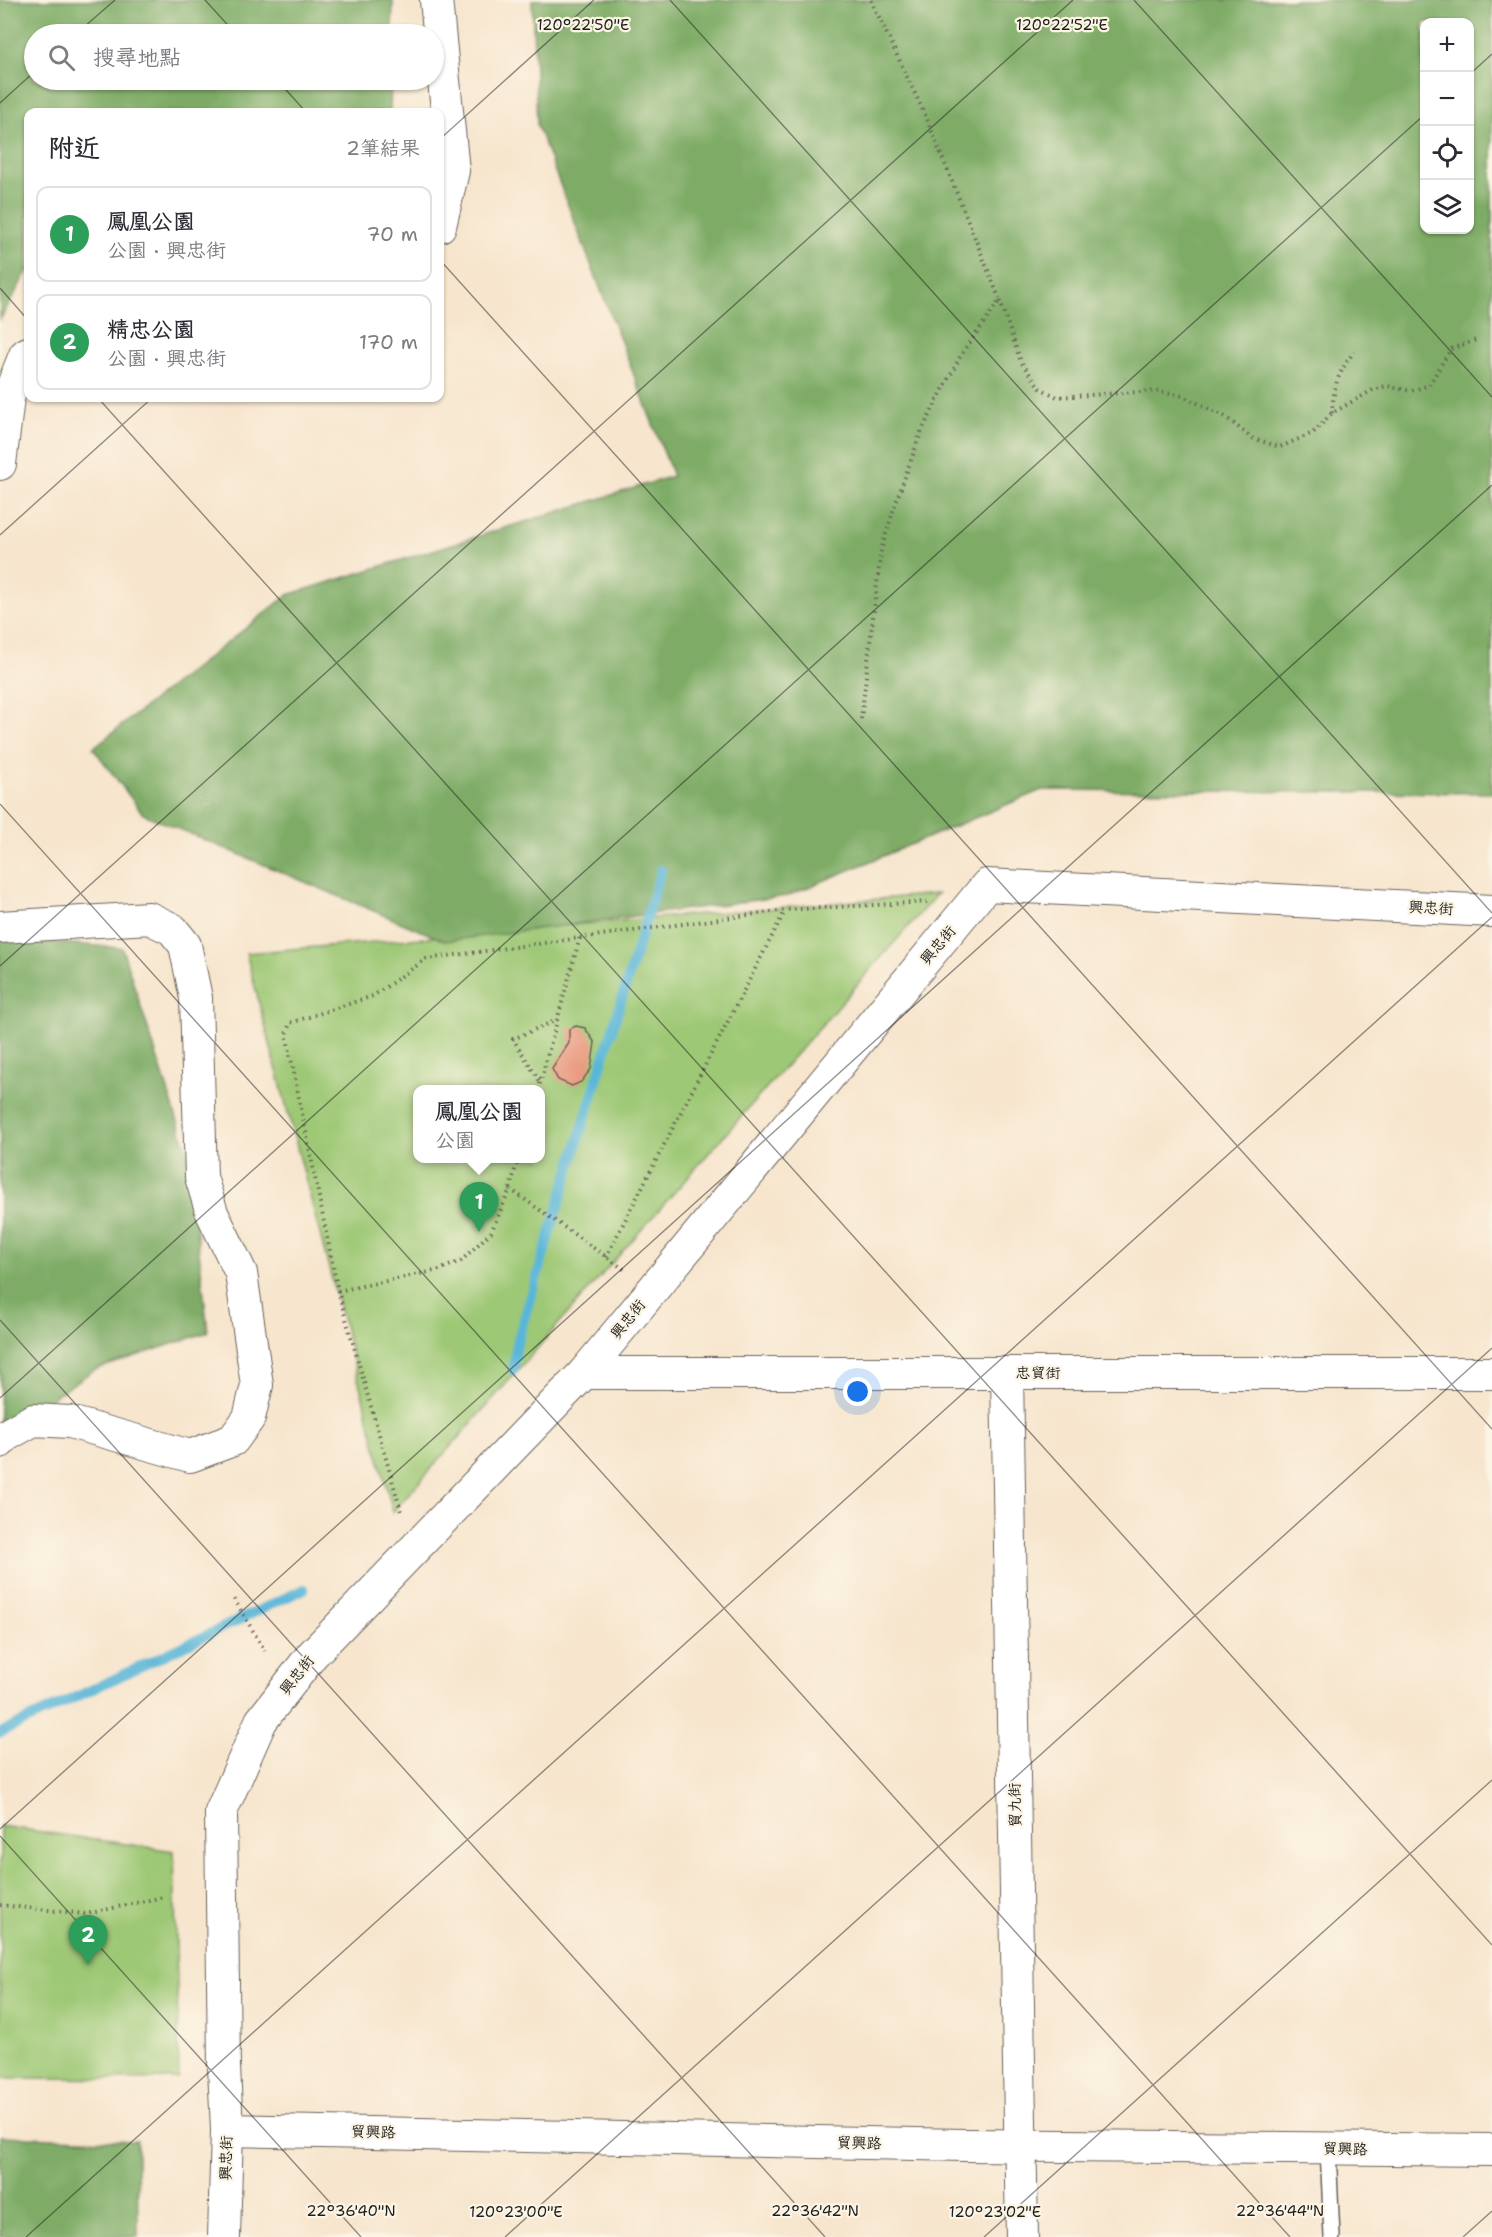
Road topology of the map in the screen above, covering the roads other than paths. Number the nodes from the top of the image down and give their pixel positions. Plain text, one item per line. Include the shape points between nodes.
1 (436, 0) edge
2 (438, 24) edge
3 (444, 80) edge
4 (444, 209) edge
5 (24, 360) edge
6 (0, 464) edge
7 (1492, 911) edge
8 (0, 927) edge
9 (584, 1373) junction
10 (1007, 1373) junction
11 (1492, 1373) edge
12 (0, 1442) edge
13 (227, 2130) junction
14 (1020, 2146) junction
15 (1328, 2149) junction
16 (1492, 2150) edge
17 (224, 2237) edge
18 (1022, 2237) edge
19 (1332, 2237) edge

1 - 2 street
3 - 4 street via 453,171
5 - 6 street via 8,398
7 - 9 street, 興忠街 via 987,885
8 - 12 street via 149,918 172,929 185,945 196,998 201,1177 212,1212 241,1273 257,1385 249,1418 232,1440 190,1456 70,1422 33,1420
9 - 10 street, 忠貿街
9 - 13 street, 興忠街 via 312,1655 261,1721 221,1812
10 - 11 street, 忠貿街
10 - 14 street, 貿九街
13 - 14 street, 貿興路
13 - 17 street, 興忠街
14 - 15 street, 貿興路
14 - 18 street, 貿九街
15 - 16 street, 貿興路
15 - 19 lane

